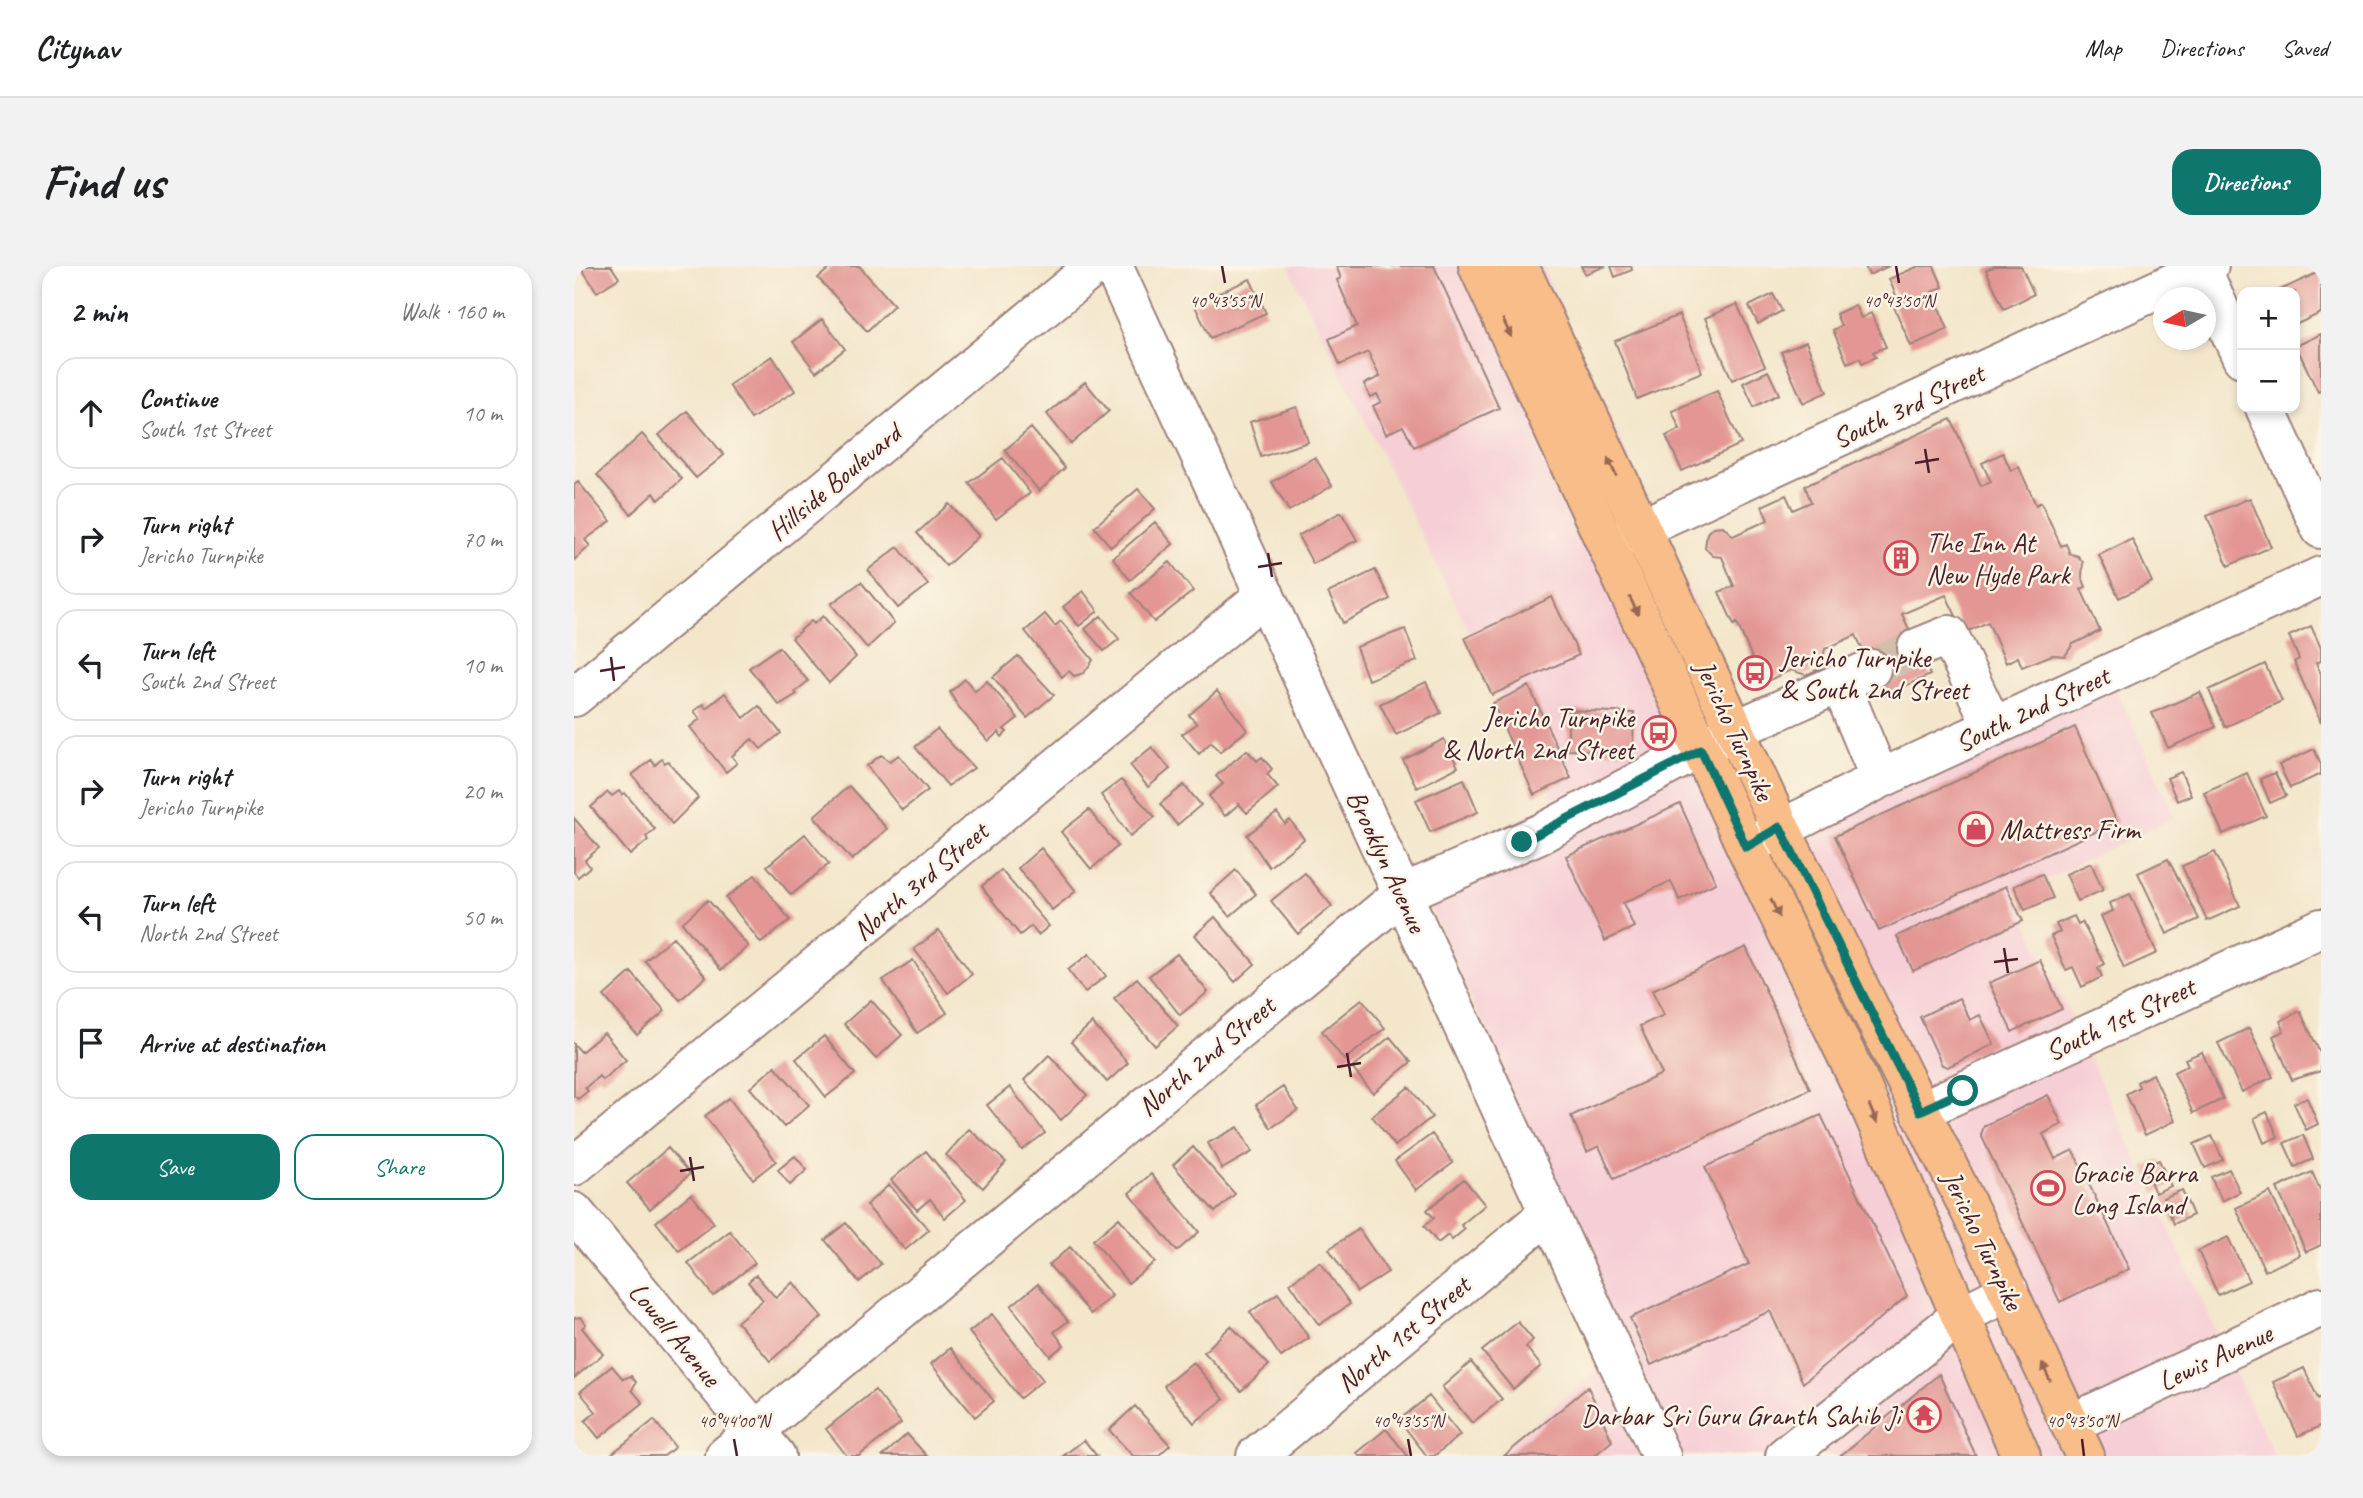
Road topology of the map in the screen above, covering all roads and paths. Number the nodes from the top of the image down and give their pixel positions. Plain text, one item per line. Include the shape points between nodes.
1 (1095, 266) edge
2 (1113, 266) edge
3 (1478, 266) edge
4 (1519, 266) edge
5 (2203, 267) edge
6 (2239, 350) edge
7 (2267, 413) edge
8 (1640, 529) junction
9 (2321, 529) edge
10 (1606, 544) junction
11 (2321, 576) edge
12 (1265, 596) junction
13 (1917, 648) tunnel mouth
14 (574, 697) edge
15 (1993, 727) junction
16 (1735, 730) junction
17 (1701, 750) junction
18 (1881, 779) junction
19 (1780, 827) junction
20 (1746, 847) junction
21 (1402, 894) junction
22 (2321, 928) edge
23 (1920, 1111) junction
24 (574, 1166) edge
25 (574, 1212) edge
26 (1549, 1213) junction
27 (2009, 1291) junction
28 (2321, 1307) edge
29 (1960, 1315) junction
30 (2077, 1440) edge
31 (766, 1443) edge
32 (725, 1456) edge
33 (1256, 1456) edge
34 (1661, 1456) edge
35 (1785, 1456) edge
36 (2021, 1456) edge

1 - 14 street, Hillside Boulevard
2 - 12 street, Brooklyn Avenue
3 -> 10 main road, Jericho Turnpike
8 -> 4 main road, Jericho Turnpike
5 - 6 street
5 - 8 street, South 3rd Street
7 - 9 street
8 - 10 street, South 3rd Street
8 - 16 main road, Jericho Turnpike
10 -> 17 main road, Jericho Turnpike
11 - 15 street, South 2nd Street
12 - 21 street, Brooklyn Avenue
12 - 24 street, North 3rd Street
13 - 15 street via 1949,635
15 - 18 street, South 2nd Street
16 - 17 street, North 2nd Street
16 - 18 street, North 2nd Street via 1855,676
16 - 19 main road, Jericho Turnpike
17 - 20 main road, Jericho Turnpike
17 - 21 street, North 2nd Street via 1544,832
18 - 19 street, South 2nd Street
19 - 20 street, South 2nd Street
19 - 23 main road, Jericho Turnpike
20 -> 29 main road, Jericho Turnpike via 1858,1079
21 - 26 street, Brooklyn Avenue
21 - 31 street, North 2nd Street
22 - 23 street, South 1st Street
23 - 27 main road, Jericho Turnpike
25 - 31 street, Lowell Avenue
26 - 33 street, North 1st Street
26 - 34 street, Brooklyn Avenue
27 - 29 street
30 -> 27 main road, Jericho Turnpike
28 - 30 street, Lewis Avenue
29 - 35 street
29 - 36 main road, Jericho Turnpike
31 - 32 street, North 2nd Street

